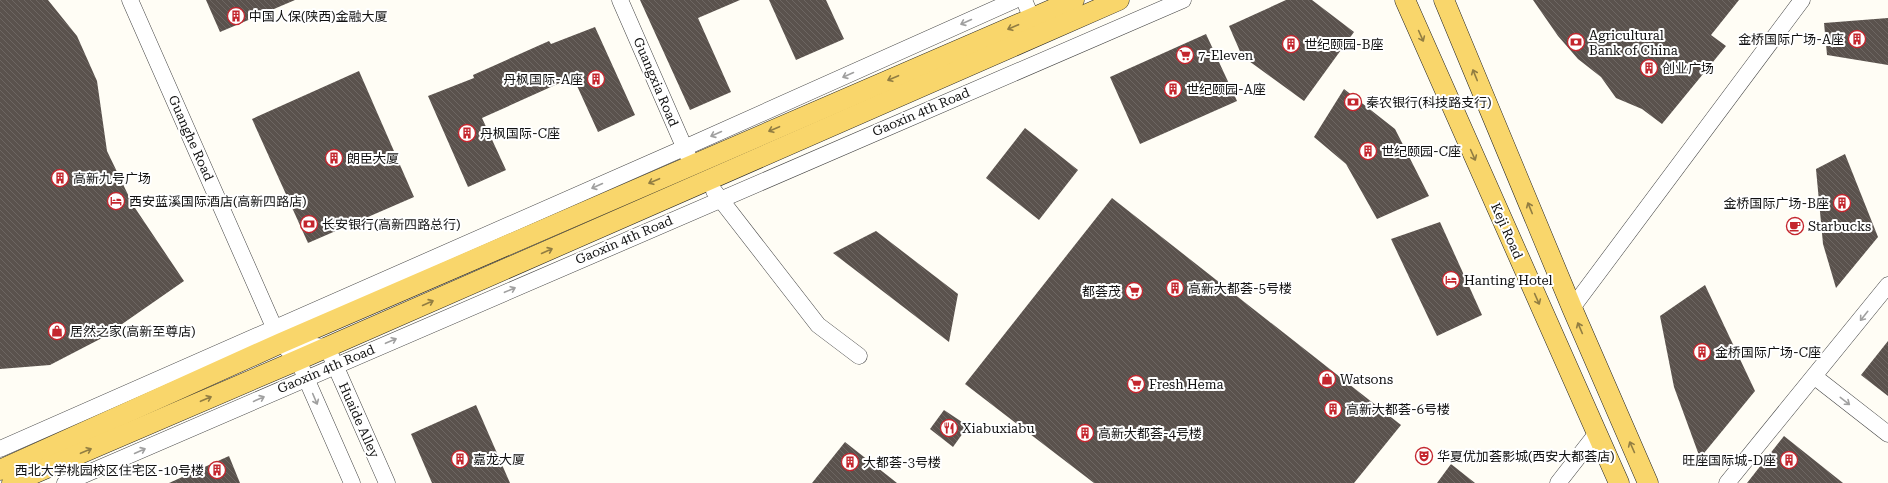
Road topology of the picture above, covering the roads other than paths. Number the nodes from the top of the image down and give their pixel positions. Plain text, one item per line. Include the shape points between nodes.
1 (130, 0) edge
2 (620, 0) edge
3 (1015, 0) edge
4 (1024, 0) edge
5 (1074, 0) edge
6 (1119, 0) edge
7 (1183, 0) edge
8 (1405, 0) edge
9 (1444, 0) edge
10 (1802, 0) edge
11 (1032, 18) junction
12 (688, 156) junction
13 (707, 181) junction
14 (720, 199) junction
15 (1888, 285) edge
16 (1572, 308) junction
17 (278, 335) junction
18 (327, 347) junction
19 (859, 356) dead end
20 (298, 360) junction
21 (335, 365) junction
22 (1814, 377) junction
23 (306, 378) junction
24 (1597, 433) junction
25 (1888, 434) edge
26 (0, 448) edge
27 (0, 470) edge
28 (12, 483) edge
29 (65, 483) edge
30 (352, 483) edge
31 (387, 483) edge
32 (1558, 483) edge
33 (1619, 483) edge
34 (1648, 483) edge
35 (1727, 483) edge

1 - 17 street, Guanghe Road
2 - 12 street, Guangxia Road
3 -> 12 street
4 - 11 street
5 - 11 main road
6 - 13 main road, Gaoxin 4th Road
7 - 14 street, Gaoxin 4th Road
8 -> 24 main road, Keji Road
16 -> 9 main road
10 - 16 street
11 -> 12 main road
12 -> 17 main road
13 - 14 street
18 -> 13 main road, Gaoxin 4th Road
14 - 19 street via 818,325
21 -> 14 street, Gaoxin 4th Road
15 -> 22 street
34 -> 16 main road
17 - 18 street
17 - 20 street
17 - 26 street
17 - 27 main road
18 - 20 main road, Gaoxin 4th Road
18 - 21 street, Huaide Alley
20 - 23 street
28 -> 20 main road, Gaoxin 4th Road
21 - 23 street, Gaoxin 4th Road
21 - 31 street, Huaide Alley
22 -> 25 street
22 - 35 street
29 -> 23 street, Gaoxin 4th Road
23 -> 30 street
24 - 32 street
24 - 33 main road, Keji Road

